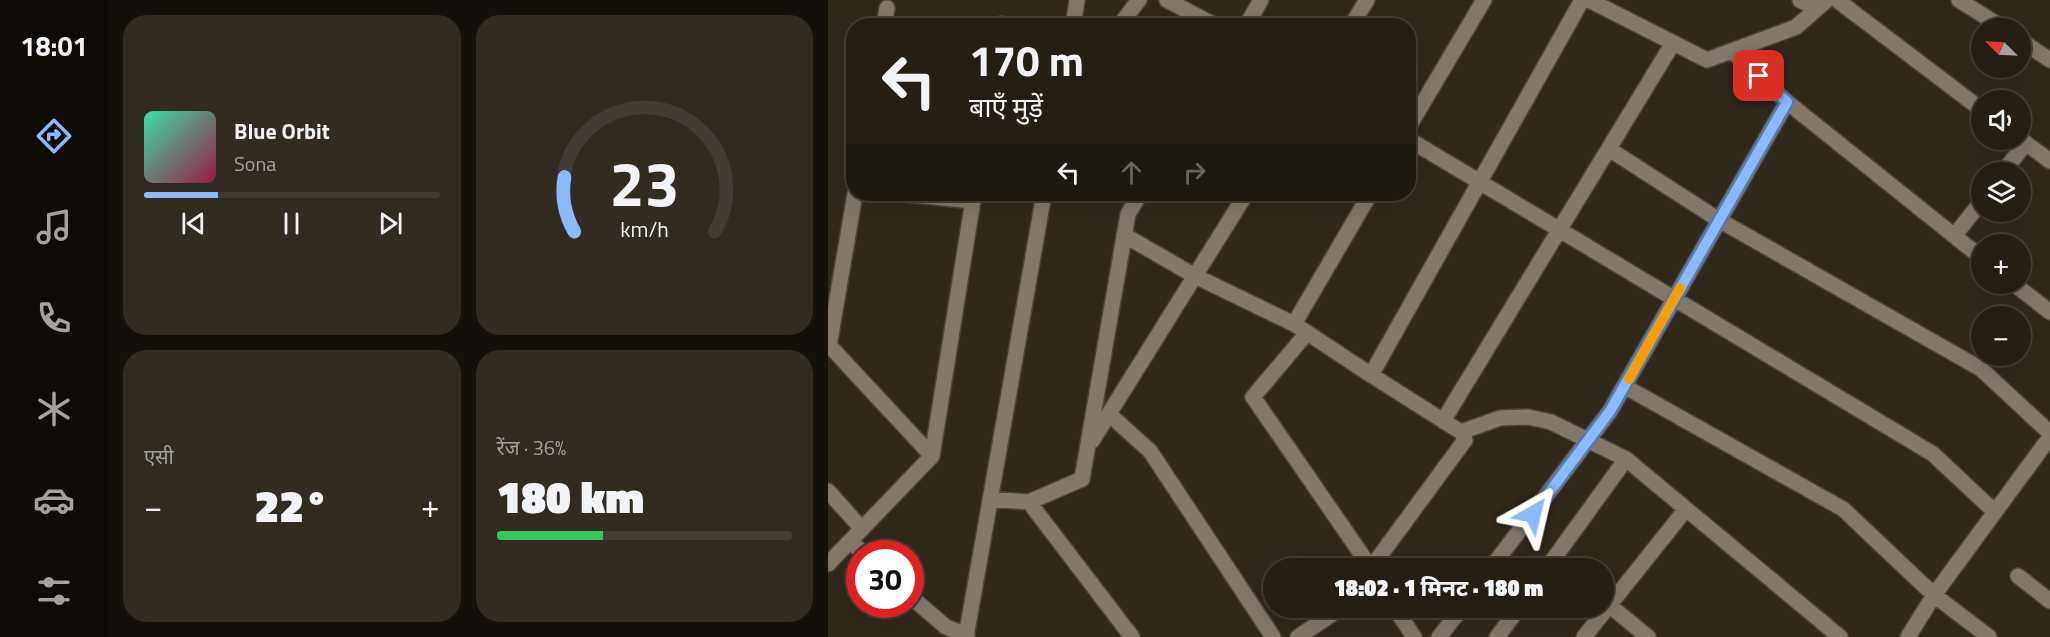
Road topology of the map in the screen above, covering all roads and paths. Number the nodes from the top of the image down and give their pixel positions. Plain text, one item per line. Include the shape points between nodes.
1 (1077, 0) edge
2 (1139, 0) edge
3 (1167, 0) edge
4 (1261, 0) edge
5 (1367, 0) edge
6 (1484, 0) edge
7 (1582, 0) edge
8 (1589, 0) edge
9 (1800, 0) edge
10 (1837, 0) edge
11 (1959, 0) edge
12 (1822, 4) edge
13 (887, 8) dead end
14 (885, 18) edge
15 (1074, 18) edge
16 (1125, 18) edge
17 (1201, 18) edge
18 (1251, 18) edge
19 (1356, 18) edge
20 (1987, 18) edge
21 (1673, 43) junction
22 (2031, 47) edge
23 (1732, 51) junction
24 (2050, 60) edge
25 (1787, 102) junction
26 (1971, 102) edge
27 (1416, 115) edge
28 (1416, 144) edge
29 (2031, 147) edge
30 (1609, 149) junction
31 (2050, 161) edge
32 (1480, 182) junction
33 (854, 201) edge
34 (973, 201) edge
35 (1043, 201) edge
36 (1136, 201) edge
37 (1242, 201) edge
38 (1366, 201) edge
39 (1971, 215) edge
40 (1719, 220) junction
41 (1560, 230) junction
42 (1124, 235) junction
43 (1954, 236) junction
44 (1971, 249) edge
45 (1195, 276) junction
46 (2027, 294) edge
47 (1674, 299) junction
48 (2050, 312) edge
49 (1294, 324) junction
50 (1307, 333) junction
51 (829, 345) edge
52 (1371, 375) junction
53 (1624, 386) junction
54 (1108, 414) junction
55 (1443, 421) junction
56 (1461, 432) junction
57 (2050, 435) edge
58 (1588, 440) junction
59 (1088, 448) junction
60 (932, 456) junction
61 (1626, 459) junction
62 (828, 491) edge
63 (990, 499) junction
64 (1029, 502) junction
65 (1686, 509) junction
66 (1995, 512) junction
67 (862, 529) junction
68 (851, 540) edge
69 (846, 545) edge
70 (1364, 558) edge
71 (1378, 558) edge
72 (1499, 558) edge
73 (1554, 558) edge
74 (828, 564) edge
75 (2018, 576) dead end
76 (1934, 596) junction
77 (1614, 600) edge
78 (2050, 601) edge
79 (924, 607) edge
80 (1614, 608) edge
81 (1326, 618) edge
82 (1402, 618) edge
83 (1454, 618) edge
84 (1511, 618) edge
85 (1599, 618) edge
86 (959, 633) edge
87 (1132, 637) edge
88 (1273, 637) edge
89 (1298, 637) edge
90 (1414, 637) edge
91 (1439, 637) edge
92 (1497, 637) edge
93 (1584, 637) edge
94 (1648, 637) edge
95 (1840, 637) edge
96 (1908, 637) edge
97 (1989, 637) edge

1 - 15 street
2 - 16 street
3 - 17 street
4 - 18 street
5 - 19 street
6 - 27 street
7 - 32 street
8 - 21 street
9 - 12 street
10 - 26 street
11 - 20 street
12 - 23 street via 1796,27
13 - 14 street
21 - 23 street via 1707,60
21 - 30 street
22 - 24 street
23 - 25 street
25 - 40 street
25 - 43 street
28 - 32 street
29 - 31 street
30 - 40 street
30 - 41 street
32 - 41 street
32 - 52 street
33 - 51 street
34 - 60 street
35 - 63 street
36 - 42 street via 1128,214
37 - 45 street
38 - 49 street
39 - 43 street
40 - 47 street
40 - 57 street via 1981,369
41 - 47 street
41 - 55 street
42 - 45 street
42 - 59 street
43 - 44 street
45 - 49 street
45 - 54 street
46 - 48 street
47 - 53 street
47 - 66 street via 1933,454
49 - 50 street
50 - 52 street
50 - 70 street via 1253,397
51 - 60 street
52 - 55 street
53 - 58 street
53 - 76 street via 1843,509
54 - 59 street
54 - 88 street via 1150,451
55 - 56 street
56 - 58 street via 1500,418 1528,417 1551,422
56 - 71 street via 1464,440
57 - 66 street
58 - 61 street
58 - 72 street
59 - 64 street via 1082,479
60 - 67 street
61 - 65 street
61 - 73 street
62 - 67 street
63 - 64 street
63 - 86 street
64 - 87 street
65 - 77 street
65 - 95 street
66 - 76 street
67 - 68 street
69 - 74 street
75 - 78 street
76 - 96 street
76 - 97 street
79 - 86 street
80 - 94 street
81 - 89 street
82 - 90 street
83 - 91 street
84 - 92 street
85 - 93 street

